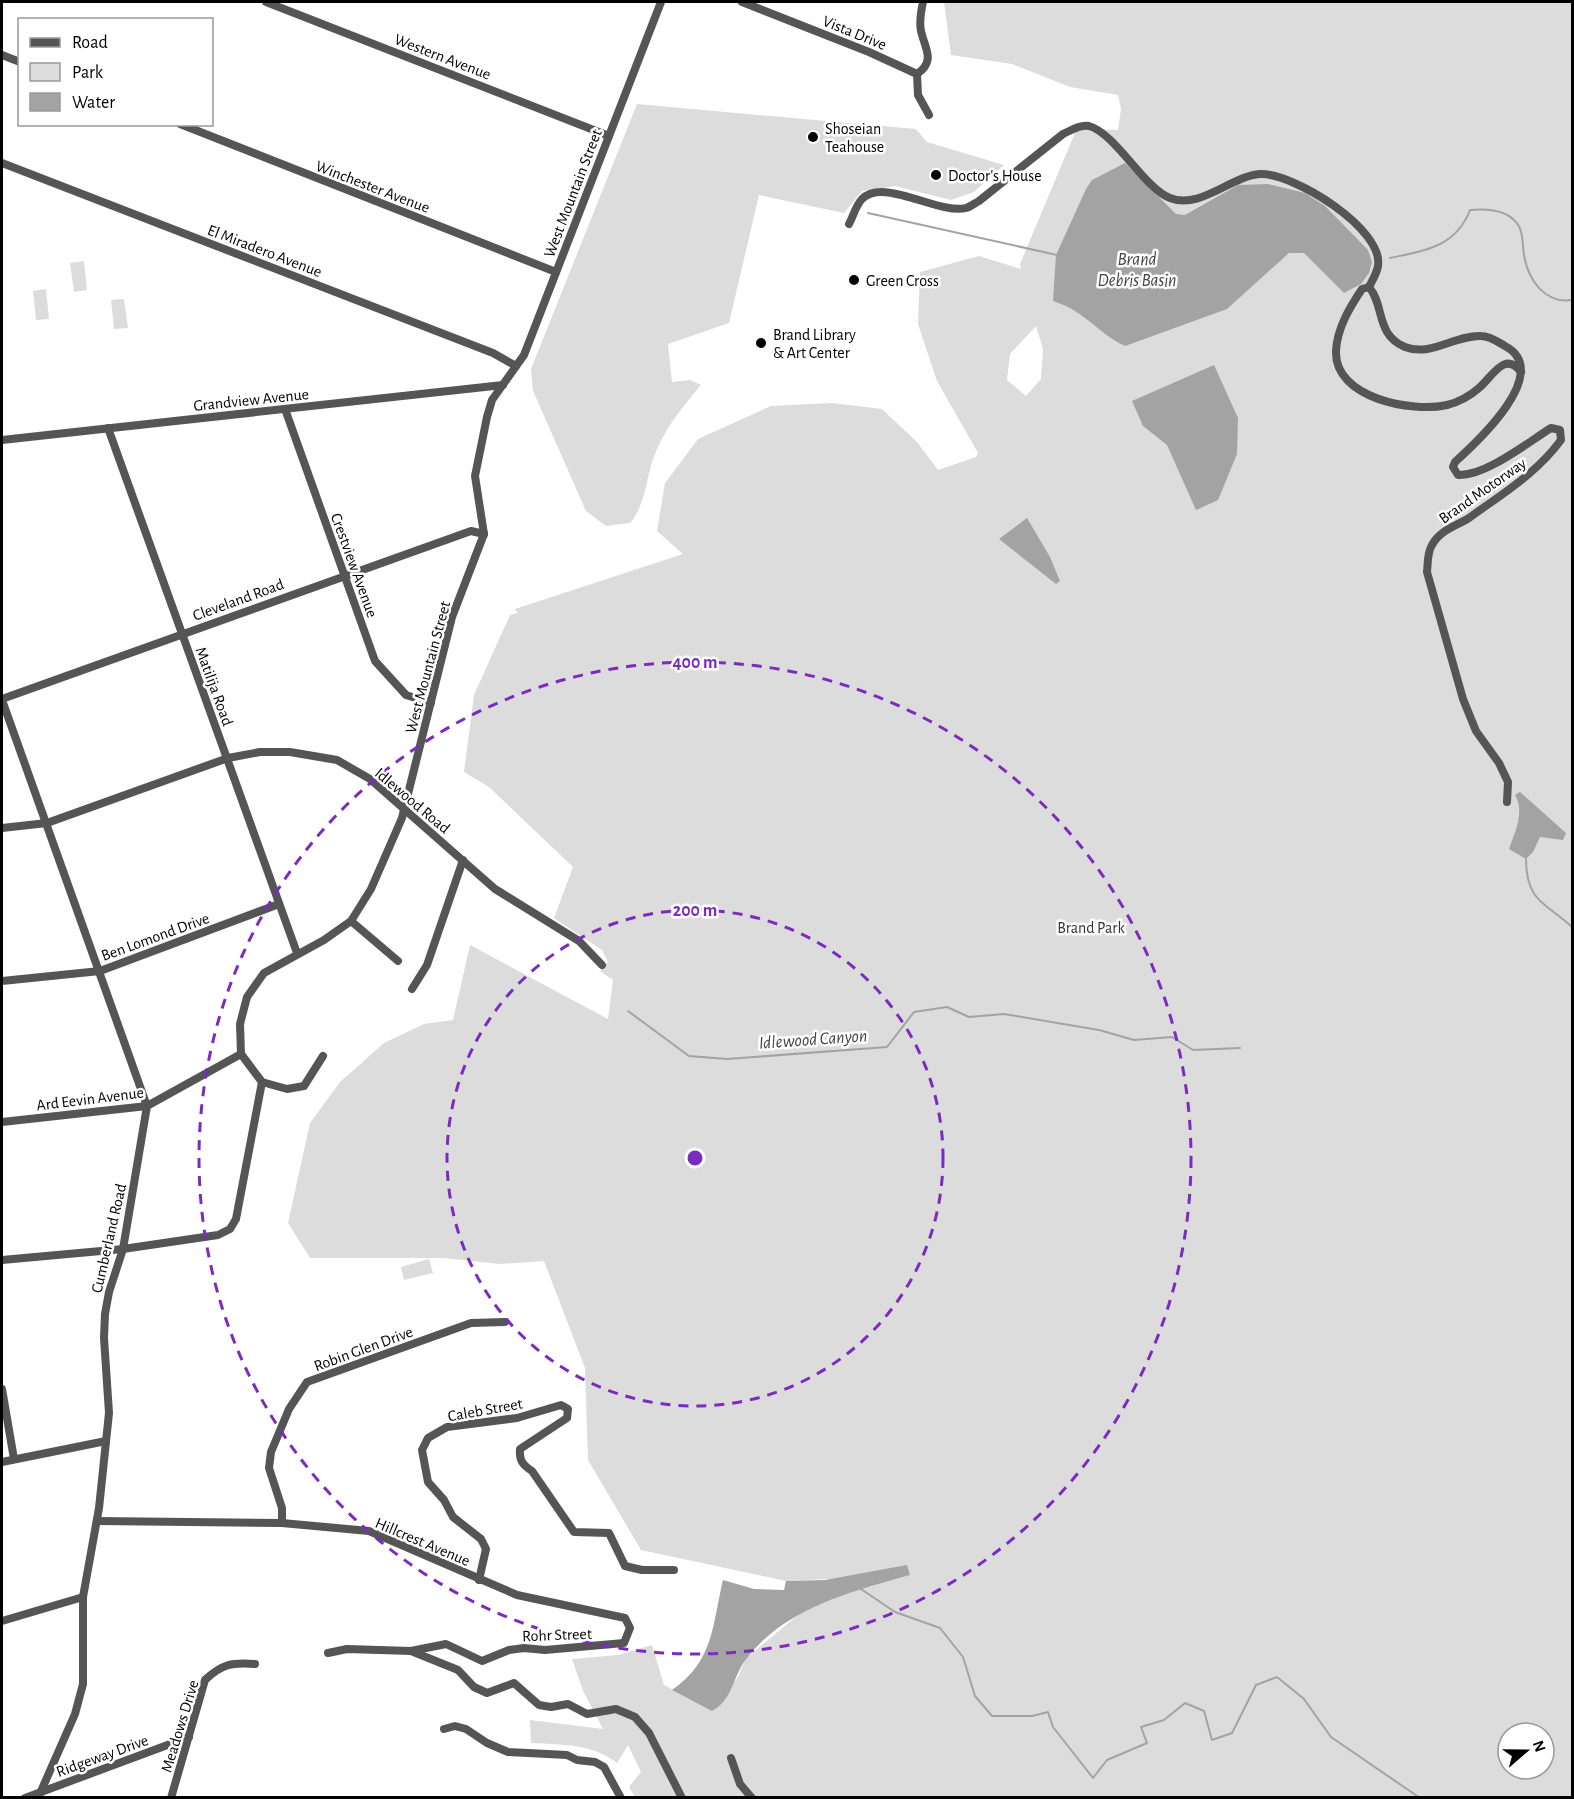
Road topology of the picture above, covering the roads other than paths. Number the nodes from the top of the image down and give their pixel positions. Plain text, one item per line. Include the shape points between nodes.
1 (266, 2) edge
2 (661, 2) edge
3 (742, 2) edge
4 (923, 2) edge
5 (2, 55) edge
6 (18, 61) edge
7 (918, 75) junction
8 (929, 115) dead end
9 (185, 126) edge
10 (609, 136) junction
11 (2, 163) edge
12 (849, 224) dead end
13 (556, 272) junction
14 (1369, 287) junction
15 (516, 366) junction
16 (1521, 372) junction
17 (503, 386) junction
18 (285, 409) junction
19 (108, 428) junction
20 (2, 440) edge
21 (484, 534) junction
22 (344, 575) junction
23 (182, 634) junction
24 (2, 699) edge
25 (431, 703) junction
26 (228, 758) junction
27 (1507, 802) dead end
28 (405, 810) junction
29 (46, 823) junction
30 (2, 828) edge
31 (463, 860) junction
32 (279, 904) junction
33 (351, 921) junction
34 (297, 952) junction
35 (398, 961) dead end
36 (602, 965) dead end
37 (100, 971) junction
38 (2, 981) edge
39 (412, 989) dead end
40 (241, 1054) junction
41 (323, 1056) dead end
42 (262, 1082) junction
43 (147, 1106) junction
44 (2, 1122) edge
45 (123, 1249) junction
46 (2, 1260) edge
47 (505, 1322) dead end
48 (2, 1389) edge
49 (106, 1441) junction
50 (15, 1459) junction
51 (2, 1462) edge
52 (97, 1521) junction
53 (282, 1523) junction
54 (674, 1570) dead end
55 (479, 1580) junction
56 (83, 1597) junction
57 (625, 1618) joint
58 (2, 1621) edge
59 (411, 1652) junction
60 (328, 1653) dead end
61 (255, 1664) dead end
62 (444, 1729) dead end
63 (189, 1737) junction
64 (731, 1758) dead end
65 (38, 1795) edge
66 (25, 1797) edge
67 (171, 1797) edge
68 (621, 1797) edge
69 (682, 1797) edge
70 (752, 1797) edge

1 - 10 street, Western Avenue
2 - 10 street, West Mountain Street
3 - 7 street, Vista Drive via 861,48
4 - 7 street via 920,22 930,57
5 - 6 street
7 - 8 street via 918,95
9 - 13 street, Winchester Avenue
10 - 13 street, West Mountain Street
11 - 15 street, El Miradero Avenue via 493,353
12 - 14 street via 862,200 871,194 889,193 966,208 1063,134 1089,126 1110,140 1168,198 1196,198 1240,178 1262,174 1294,181 1323,196 1372,243 1378,266
13 - 15 street, West Mountain Street via 524,355
14 - 16 street via 1374,292 1380,320 1391,337 1404,346 1417,350 1487,336 1512,350
14 - 16 street via 1362,289 1346,312 1336,350 1337,366 1352,386 1370,397 1405,404 1446,405 1482,386 1496,367 1508,363
15 - 17 street, West Mountain Street
16 - 27 street, Brand Motorway via 1503,413 1455,462 1455,472 1468,475 1482,470 1551,428 1560,430 1561,440 1531,473 1440,536 1428,552 1427,572 1463,699 1476,731 1508,782
17 - 18 street, Grandview Avenue
17 - 21 street, West Mountain Street via 492,400 475,476
18 - 19 street, Grandview Avenue
18 - 22 street, Crestview Avenue
19 - 20 street, Grandview Avenue
19 - 23 street, Matilija Road
21 - 22 street, Cleveland Road via 471,531
21 - 25 street, West Mountain Street via 452,616
22 - 23 street, Cleveland Road
22 - 25 street, Crestview Avenue via 375,661 405,695
23 - 24 street, Cleveland Road
23 - 26 street, Matilija Road
24 - 29 street, Cumberland Road
25 - 28 street, West Mountain Street
26 - 28 street, Idlewood Road via 290,752 337,760 369,779
26 - 29 street, Idlewood Road
26 - 32 street, Matilija Road
28 - 31 street, Idlewood Road
28 - 33 street, West Mountain Street via 371,889
29 - 30 street, Idlewood Road
29 - 37 street, Cumberland Road
31 - 36 street, Idlewood Road via 495,889 579,942
31 - 39 street via 427,965
32 - 34 street, Matilija Road
32 - 37 street, Ben Lomond Drive
33 - 34 street, West Mountain Street via 324,940
33 - 35 street
34 - 40 street, West Mountain Street via 264,973 247,997 240,1024
37 - 38 street, Ben Lomond Drive
37 - 43 street, Cumberland Road
40 - 42 street
40 - 43 street, Ard Eevin Avenue
41 - 42 street via 304,1086 287,1089
42 - 45 street via 236,1219 230,1229 218,1235
43 - 44 street, Ard Eevin Avenue
43 - 45 street, Cumberland Road
45 - 46 street
45 - 49 street, Cumberland Road via 105,1314 109,1413
47 - 53 street, Robin Glen Drive via 471,1323 306,1382 289,1409 271,1452 269,1468 282,1508
48 - 50 street
49 - 50 street
49 - 52 street, Cumberland Road
50 - 51 street
52 - 53 street, Hillcrest Avenue
52 - 56 street, Cumberland Road
53 - 55 street, Hillcrest Avenue via 369,1531
54 - 55 street, Caleb Street via 625,1566 609,1533 574,1532 532,1471 524,1466 519,1458 520,1449 567,1418 568,1409 561,1405 517,1418 447,1427 428,1438 422,1450 428,1482 453,1517 481,1539 486,1549
55 - 57 street, Hillcrest Avenue via 517,1595
56 - 58 street
56 - 65 street, Cumberland Road via 83,1684 75,1714
57 - 59 street, Rohr Street via 630,1628 624,1643 545,1650 524,1648 482,1661 446,1644
59 - 60 street, Rohr Street via 347,1649
59 - 69 street via 458,1670 487,1694 513,1683 539,1705 568,1704 587,1714 616,1709 635,1717 649,1733
61 - 63 street, Meadows Drive via 232,1662 205,1680
62 - 68 street via 460,1727 508,1752 567,1755 595,1762 604,1767
63 - 65 street, Ridgeway Drive
63 - 67 street, Meadows Drive
64 - 70 street via 740,1784
65 - 66 street, Ridgeway Drive

